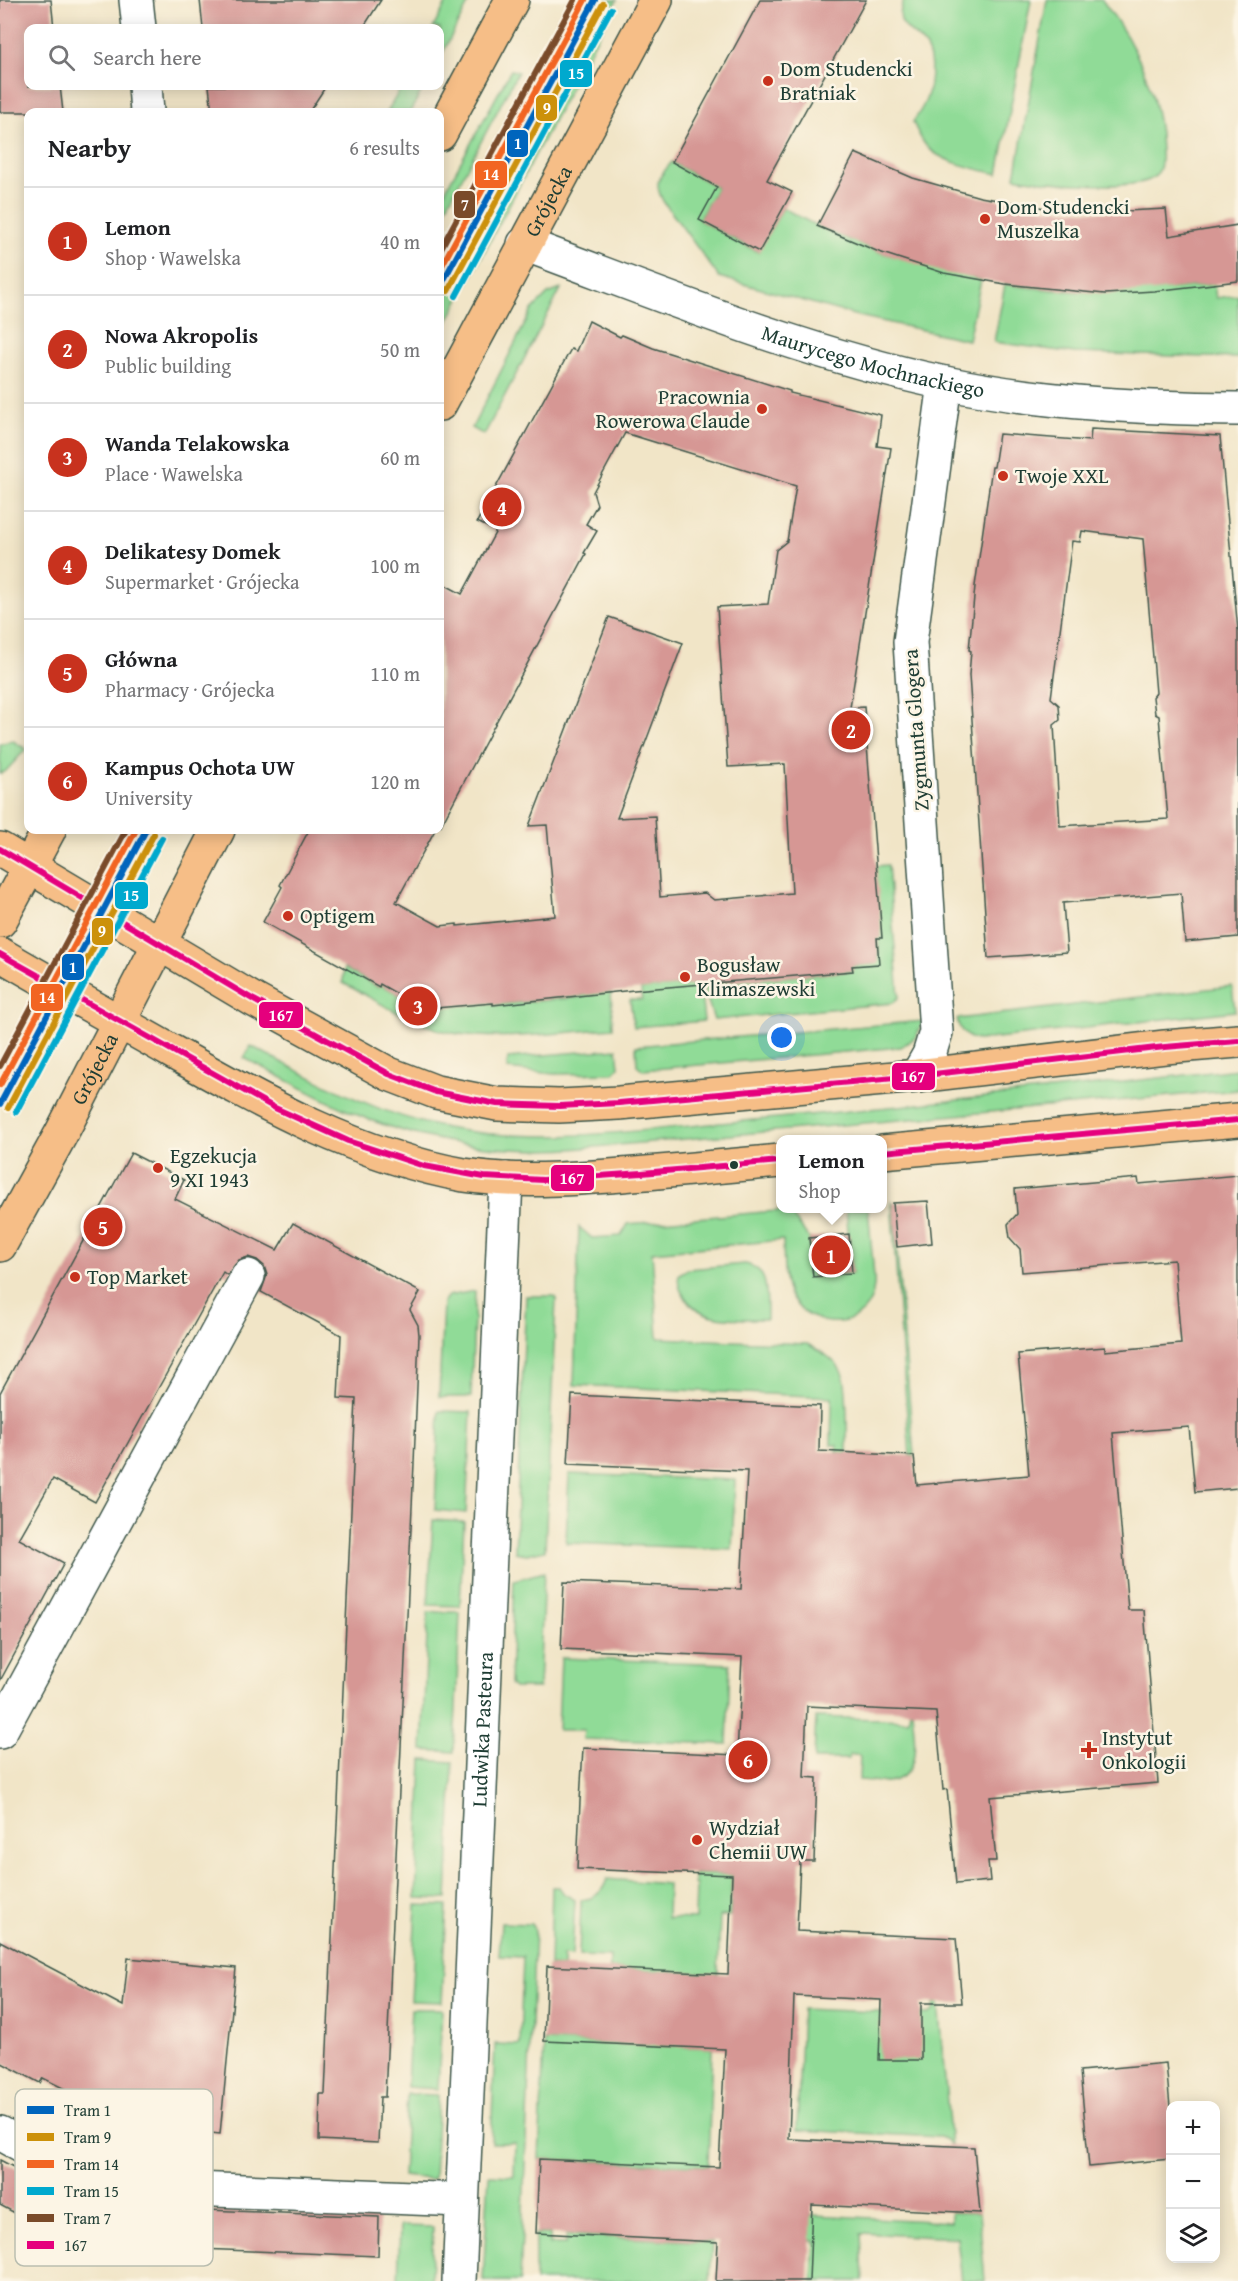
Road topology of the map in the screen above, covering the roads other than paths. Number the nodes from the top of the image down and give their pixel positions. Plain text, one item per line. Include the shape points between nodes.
1 (136, 0) edge
2 (512, 0) edge
3 (656, 0) edge
4 (139, 24) edge
5 (145, 90) edge
6 (147, 108) edge
7 (444, 127) edge
8 (524, 244) junction
9 (945, 383) junction
10 (444, 396) edge
11 (1238, 409) edge
12 (47, 834) edge
13 (216, 834) edge
14 (0, 849) edge
15 (29, 866) junction
16 (0, 921) edge
17 (159, 943) junction
18 (0, 954) edge
19 (119, 1021) junction
20 (1238, 1041) edge
21 (917, 1076) junction
22 (1238, 1120) edge
23 (887, 1152) edge
24 (776, 1161) edge
25 (506, 1179) junction
26 (0, 1245) edge
27 (248, 1276) dead end
28 (0, 1732) edge
29 (0, 2133) edge
30 (15, 2141) edge
31 (213, 2190) edge
32 (462, 2200) junction
33 (459, 2281) edge

1 - 4 street
2 - 7 main road
3 - 8 main road, Grójecka
5 - 6 street
8 - 9 street, Maurycego Mochnackiego via 785,338
8 - 10 main road, Grójecka
9 - 11 street, Maurycego Mochnackiego via 1104,404
9 - 21 street, Zygmunta Glogera via 910,642 936,1032
12 - 15 main road
13 - 17 main road, Grójecka
14 - 15 main road
15 - 16 main road
15 - 17 main road
17 - 19 main road, Grójecka
17 - 21 main road via 389,1074 436,1092 497,1104 619,1103
18 - 19 main road
19 - 25 main road via 261,1101 354,1144 425,1166
19 - 26 main road, Grójecka
20 - 21 main road
22 - 23 main road
24 - 25 main road via 567,1180
25 - 32 street, Ludwika Pasteura
27 - 28 street
29 - 30 street
31 - 32 street
32 - 33 street, Ludwika Pasteura

